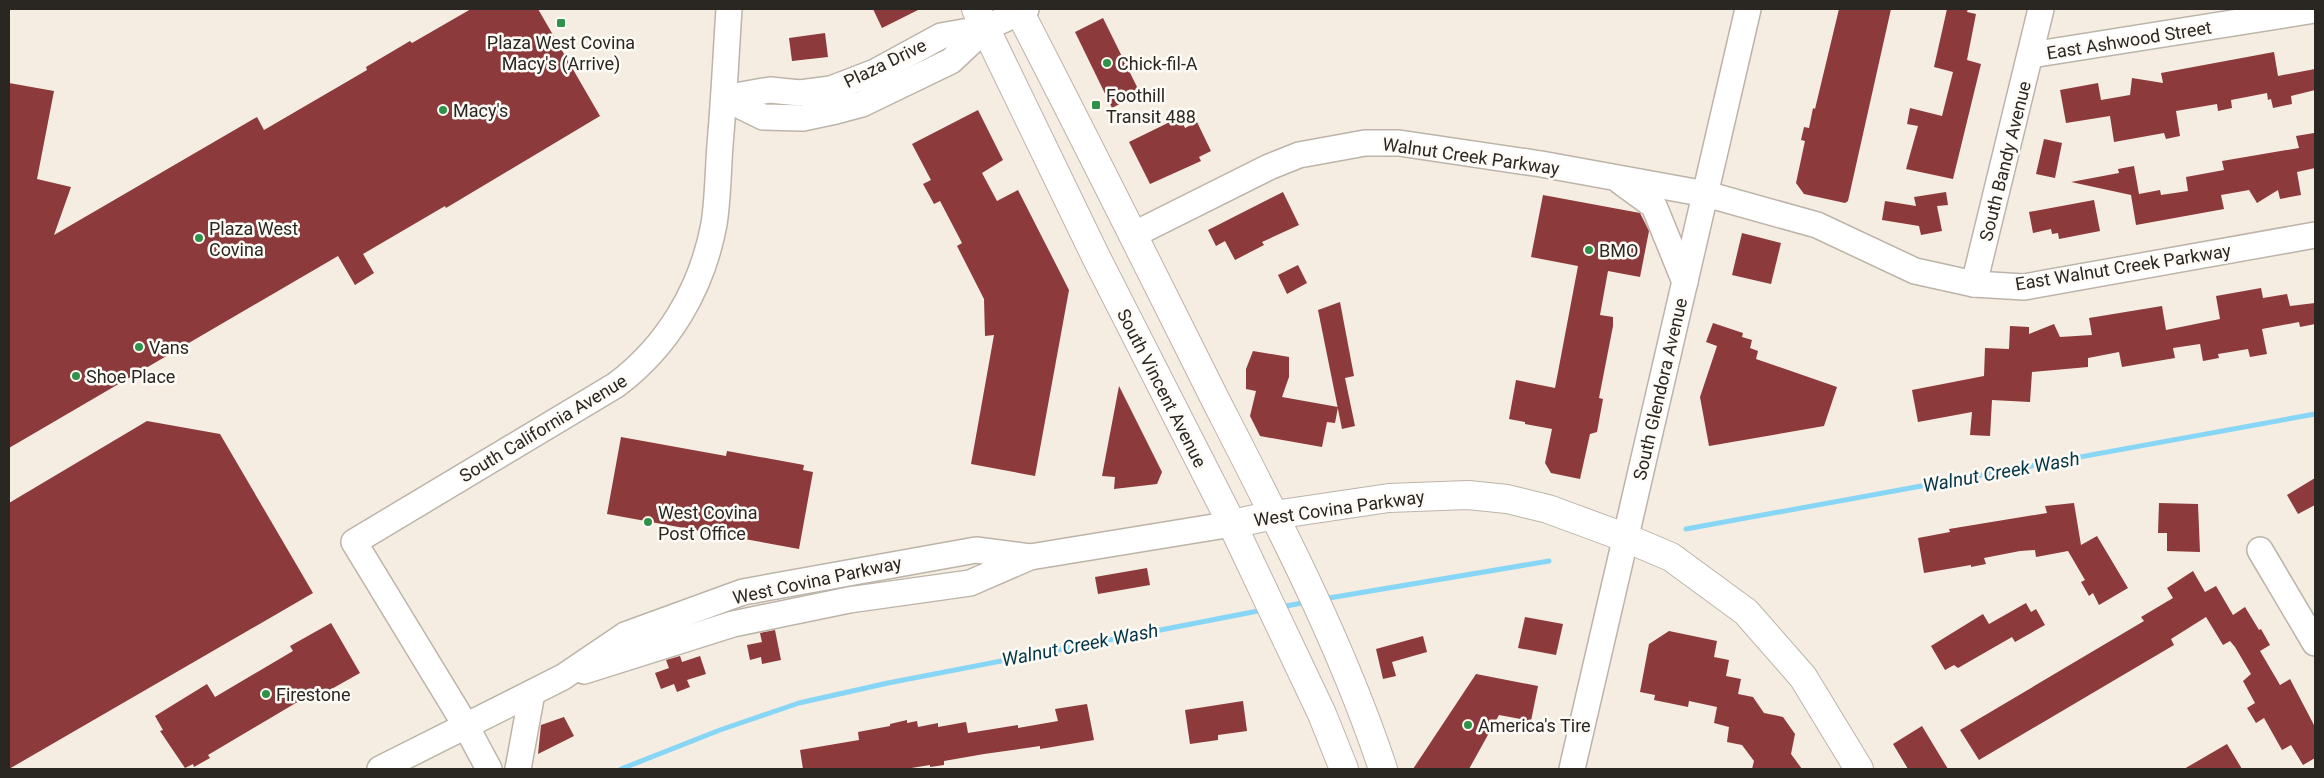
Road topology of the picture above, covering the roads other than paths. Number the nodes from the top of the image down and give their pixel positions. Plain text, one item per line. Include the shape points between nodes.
1 (729, 9) edge
2 (1748, 9) edge
3 (2041, 9) edge
4 (1022, 10) edge
5 (2315, 10) edge
6 (2279, 12) edge
7 (981, 18) edge
8 (2032, 55) junction
9 (724, 98) junction
10 (1617, 179) junction
11 (1706, 194) junction
12 (1133, 235) junction
13 (2315, 235) edge
14 (1685, 282) junction
15 (1974, 284) junction
16 (1274, 515) junction
17 (1232, 524) junction
18 (1624, 537) junction
19 (2260, 550) dead end
20 (2315, 643) edge
21 (532, 693) junction
22 (466, 726) junction
23 (380, 769) edge
24 (489, 769) edge
25 (518, 769) edge
26 (1344, 769) edge
27 (1383, 769) edge
28 (1572, 769) edge
29 (1859, 769) edge

1 - 9 street, South California Avenue
2 - 11 street, South Glendora Avenue
3 - 8 street, South Bandy Avenue
4 - 7 street, Plaza Drive
4 - 12 main road
5 - 6 street, East Ashwood Street
6 - 8 street, East Ashwood Street
7 - 9 street, Plaza Drive via 875,72 831,89 770,90
7 - 17 main road, South Vincent Avenue via 1097,259
8 - 15 street, South Bandy Avenue
9 - 22 street, South California Avenue via 714,223 708,250 702,272 657,350 616,386 354,542
10 - 11 street, Walnut Creek Parkway
10 - 12 street, Walnut Creek Parkway via 1399,142 1365,143 1292,158
10 - 14 street via 1654,206
11 - 14 street, South Glendora Avenue
11 - 15 street, East Walnut Creek Parkway via 1817,225 1915,271
12 - 16 main road
13 - 15 street, East Walnut Creek Parkway via 2024,287
14 - 18 street, South Glendora Avenue
16 - 17 main road, West Covina Parkway
16 - 18 main road, West Covina Parkway via 1389,498 1468,495 1507,499 1548,509
16 - 27 main road via 1321,611
17 - 21 street, West Covina Parkway via 1030,557 976,550 743,592 625,635 563,677
17 - 26 main road, South Vincent Avenue via 1322,714
18 - 28 street, South Glendora Avenue
18 - 29 main road, West Covina Parkway via 1671,557 1746,612 1803,677
19 - 20 street
21 - 22 street, West Covina Parkway
21 - 25 street
22 - 23 street, West Covina Parkway
22 - 24 street

